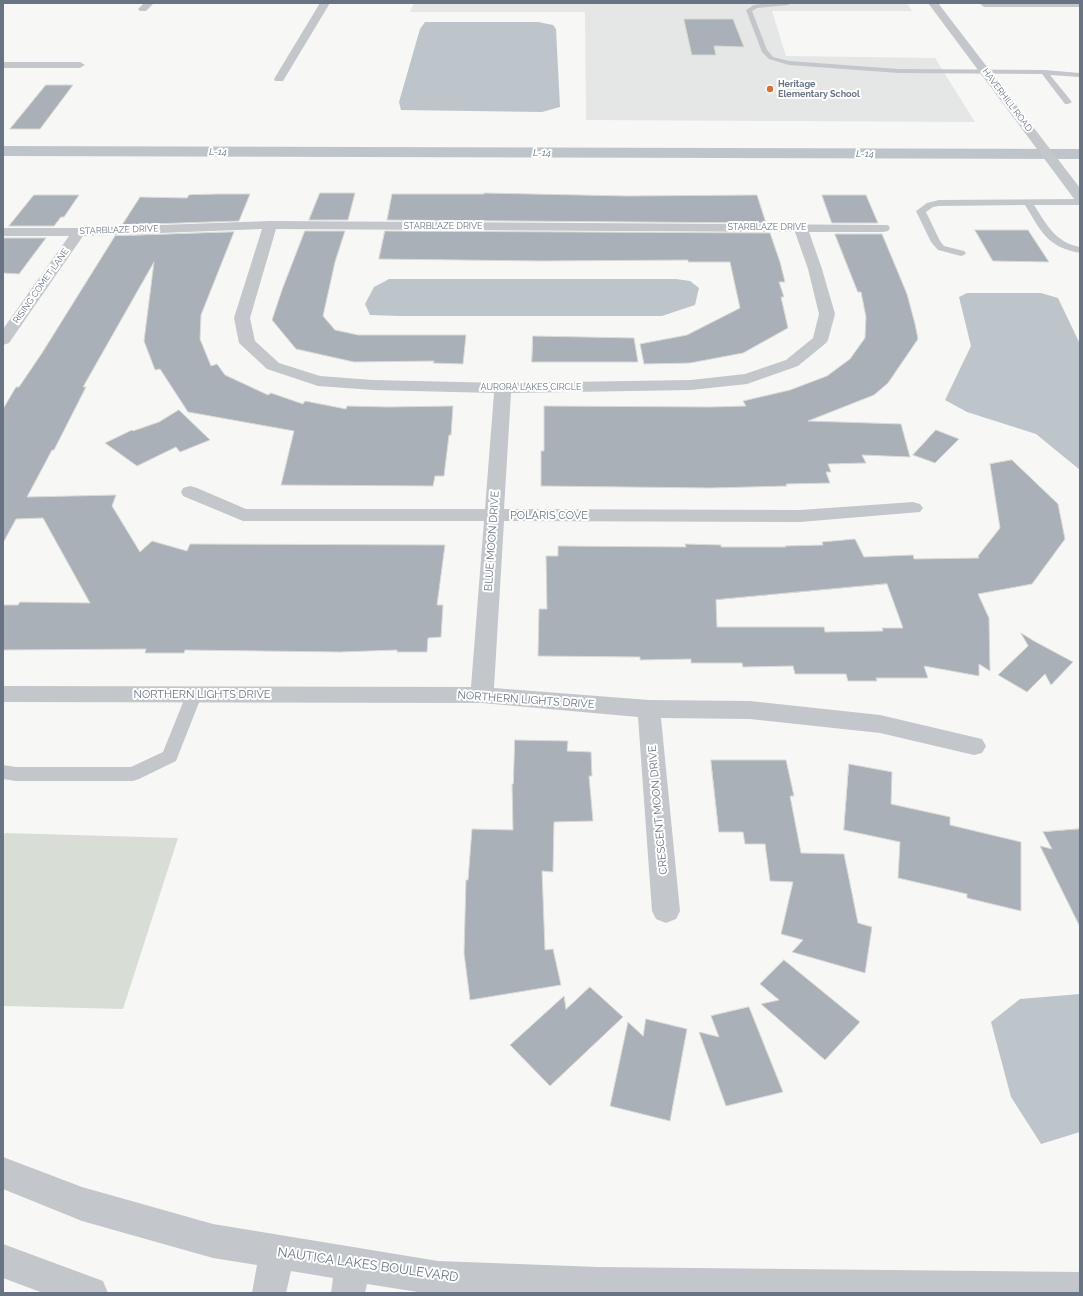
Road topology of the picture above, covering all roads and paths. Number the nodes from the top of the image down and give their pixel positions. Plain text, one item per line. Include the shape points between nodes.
1 (325, 3) edge
2 (788, 3) edge
3 (933, 3) edge
4 (982, 3) edge
5 (1067, 4) edge
6 (1080, 6) edge
7 (3, 65) edge
8 (80, 65) dead end
9 (984, 71) junction
10 (1044, 72) junction
11 (1080, 75) edge
12 (279, 79) dead end
13 (1068, 102) dead end
14 (1080, 197) edge
15 (1080, 202) edge
16 (1028, 203) junction
17 (270, 225) junction
18 (801, 228) junction
19 (884, 228) dead end
20 (3, 232) edge
21 (79, 232) junction
22 (1075, 250) edge
23 (961, 253) dead end
24 (3, 340) edge
25 (503, 388) junction
26 (190, 492) dead end
27 (913, 508) dead end
28 (493, 516) junction
29 (3, 694) edge
30 (194, 695) junction
31 (482, 695) junction
32 (650, 710) junction
33 (974, 746) dead end
34 (3, 772) edge
35 (666, 911) dead end
36 (3, 1173) edge
37 (277, 1253) junction
38 (3, 1261) edge
39 (351, 1279) edge
40 (1080, 1289) edge
41 (91, 1293) edge
42 (269, 1293) edge

1 - 12 street
2 - 9 lane via 756,6 750,10 764,51 771,58 789,63 839,67 921,72
3 - 9 street, HAVERHILL ROAD
4 - 5 lane
5 - 6 lane
7 - 8 street
9 - 10 lane
9 - 14 street, HAVERHILL ROAD
10 - 11 lane
10 - 13 lane
15 - 16 lane
16 - 22 lane via 1050,238
16 - 23 lane via 939,203 921,211 941,248
17 - 18 street, STARBLAZE DRIVE
17 - 21 street, STARBLAZE DRIVE
17 - 25 street, AURORA LAKES CIRCLE via 242,318 247,343 273,366 318,381
18 - 19 street, STARBLAZE DRIVE
18 - 25 street, AURORA LAKES CIRCLE via 828,314 820,340 792,363 747,379 691,385
20 - 21 street, STARBLAZE DRIVE
21 - 24 street, RISING COMET LANE
25 - 28 street, BLUE MOON DRIVE
26 - 28 street, POLARIS COVE via 243,515
27 - 28 street, POLARIS COVE via 800,516
28 - 31 street, BLUE MOON DRIVE
29 - 30 street, NORTHERN LIGHTS DRIVE
30 - 31 street, NORTHERN LIGHTS DRIVE
30 - 34 lane via 170,756 133,774
31 - 32 street, NORTHERN LIGHTS DRIVE
32 - 33 street, NORTHERN LIGHTS DRIVE via 750,710 872,723
32 - 35 street, CRESCENT MOON DRIVE
36 - 37 street, NAUTICA LAKES BOULEVARD via 82,1204 214,1241
37 - 39 street, NAUTICA LAKES BOULEVARD
37 - 42 street
38 - 41 street
39 - 40 street, NAUTICA LAKES BOULEVARD via 438,1278 598,1284

